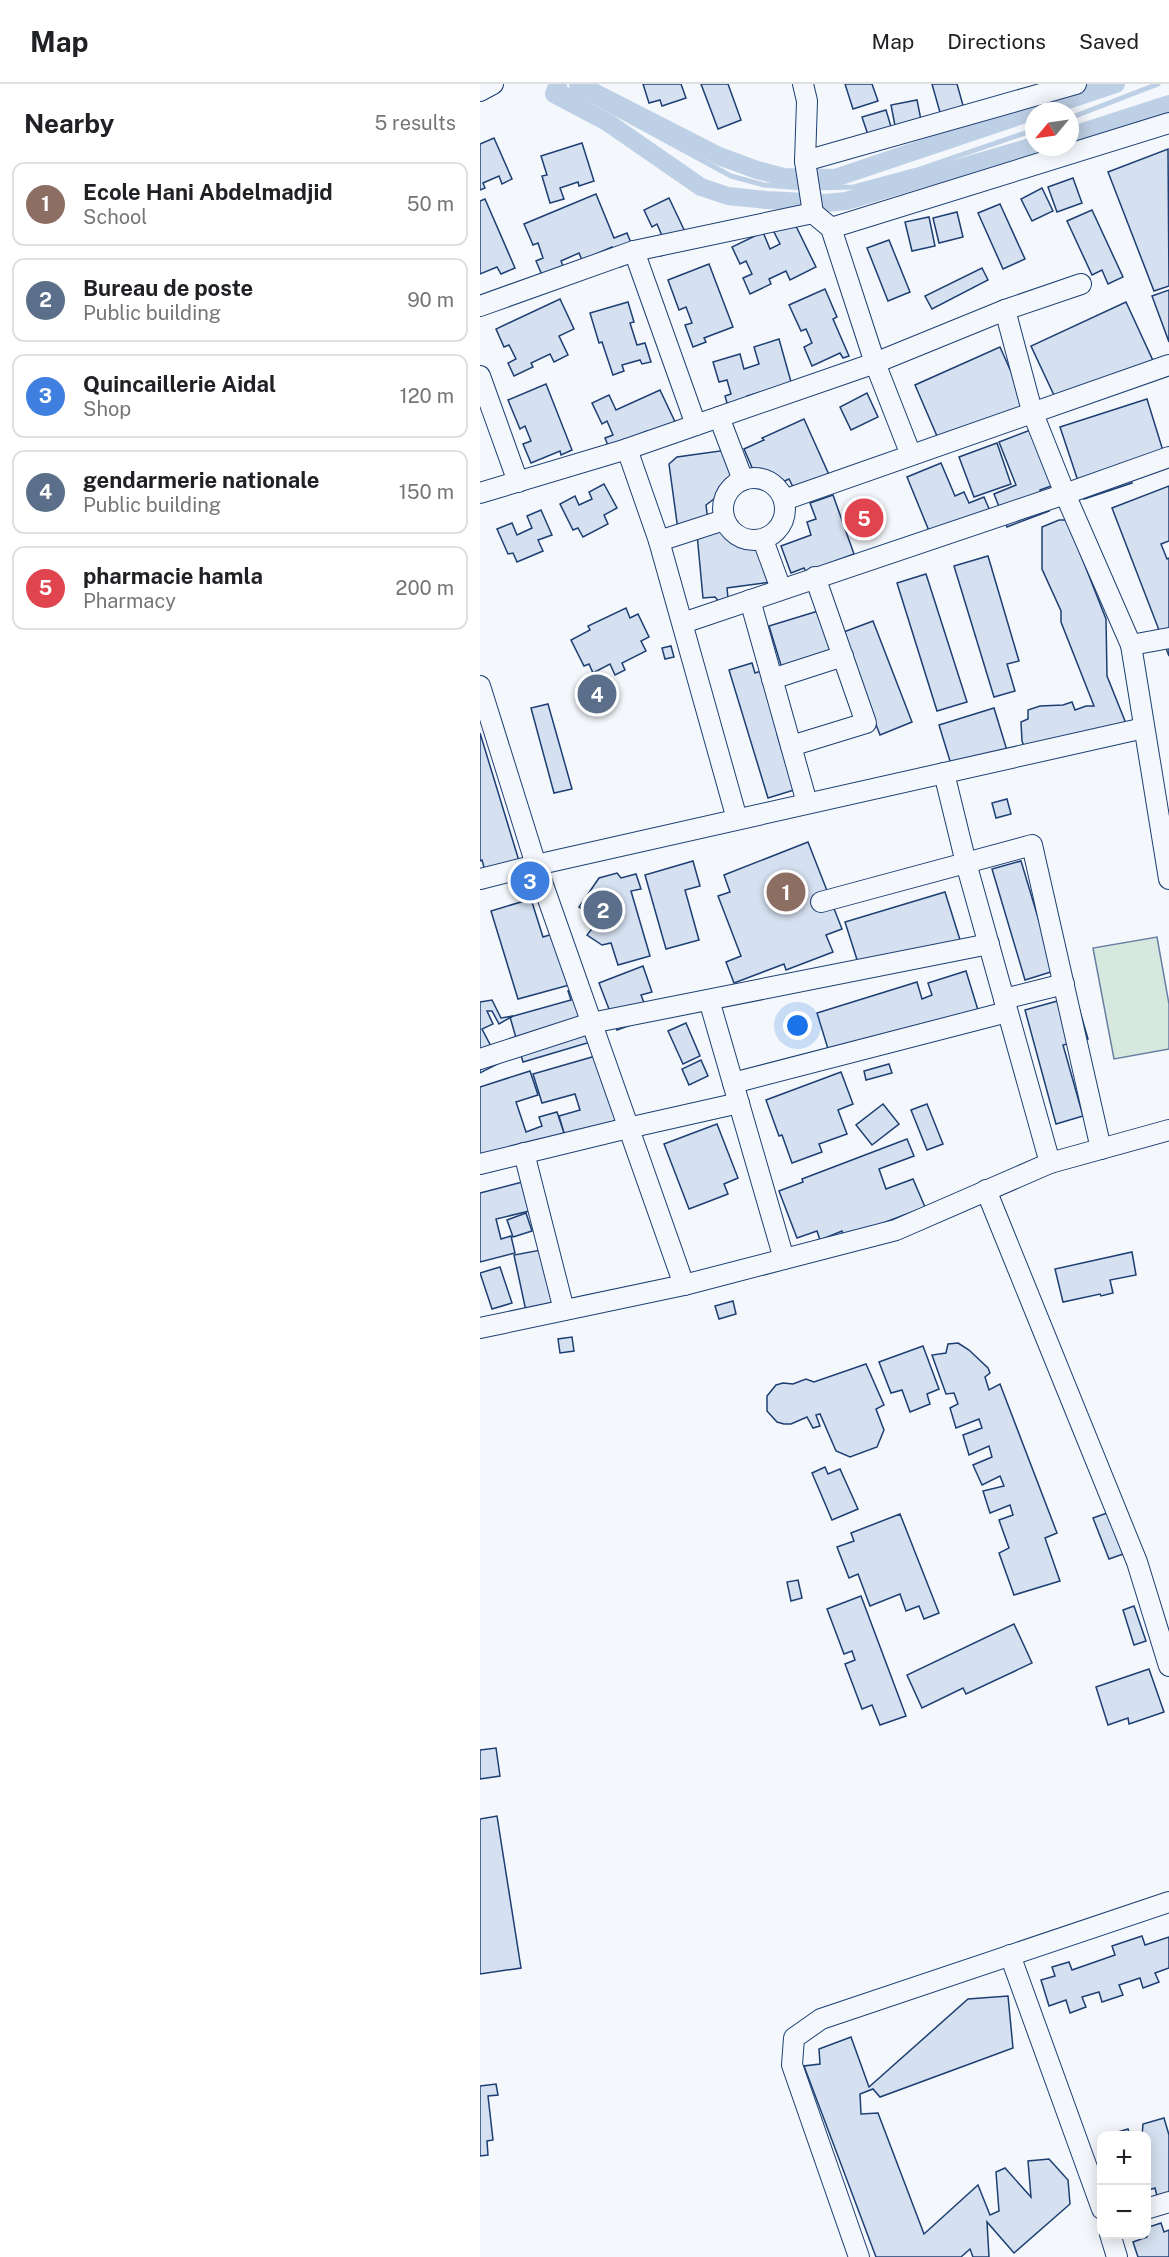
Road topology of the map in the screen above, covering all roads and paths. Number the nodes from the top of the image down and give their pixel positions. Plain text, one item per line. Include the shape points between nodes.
1 (493, 84) edge
2 (803, 84) edge
3 (1076, 84) edge
4 (480, 91) edge
5 (1169, 123) edge
6 (806, 169) junction
7 (812, 208) junction
8 (831, 228) junction
9 (634, 251) junction
10 (1081, 284) dead end
11 (480, 306) edge
12 (1005, 310) junction
13 (875, 363) junction
14 (1169, 365) edge
15 (480, 376) edge
16 (1032, 411) junction
17 (720, 417) junction
18 (696, 425) junction
19 (627, 449) junction
20 (911, 455) junction
21 (1169, 457) edge
22 (743, 480) junction
23 (518, 482) junction
24 (480, 493) edge
25 (1065, 494) junction
26 (784, 500) junction
27 (724, 520) junction
28 (763, 540) junction
29 (659, 541) junction
30 (815, 577) junction
31 (781, 589) junction
32 (750, 600) junction
33 (683, 623) junction
34 (1169, 638) edge
35 (1131, 645) junction
36 (843, 656) junction
37 (772, 679) junction
38 (480, 686) edge
39 (1144, 728) junction
40 (791, 746) junction
41 (944, 773) junction
42 (807, 803) junction
43 (737, 819) junction
44 (966, 863) junction
45 (536, 864) junction
46 (480, 879) edge
47 (1169, 879) edge
48 (820, 902) dead end
49 (988, 944) junction
50 (1064, 984) junction
51 (709, 1000) junction
52 (1006, 1005) junction
53 (591, 1023) junction
54 (480, 1059) edge
55 (733, 1083) junction
56 (739, 1103) junction
57 (628, 1128) junction
58 (1169, 1130) edge
59 (1101, 1149) junction
60 (524, 1153) junction
61 (1050, 1163) junction
62 (480, 1164) edge
63 (986, 1190) junction
64 (784, 1259) junction
65 (684, 1285) junction
66 (564, 1310) junction
67 (480, 1328) edge
68 (1169, 1666) edge
69 (1169, 1902) edge
70 (1010, 1955) junction
71 (1097, 2198) edge
72 (1169, 2202) edge
73 (1151, 2207) edge
74 (1111, 2239) edge
75 (860, 2257) edge
76 (1117, 2257) edge

1 - 4 street
2 - 6 street via 807,101
3 - 6 street
5 - 8 street
6 - 7 street
7 - 8 street
7 - 9 street
8 - 13 street
9 - 11 street
9 - 18 street
10 - 12 street
12 - 13 street
12 - 16 street
13 - 17 street
13 - 20 street
14 - 16 street
15 - 23 street
16 - 20 street
16 - 25 street
17 - 18 street
17 - 22 street
18 - 19 street
19 - 23 street
19 - 29 street
20 - 26 street
21 - 25 street
22 - 26 street via 766,480
22 - 27 street via 726,494
23 - 24 street
25 - 30 street
25 - 35 street
26 - 28 street via 782,524
27 - 28 street via 737,536
27 - 29 street
28 - 31 street
29 - 33 street
30 - 31 street
30 - 36 street
31 - 32 street
32 - 33 street
32 - 37 street
33 - 43 street
34 - 35 street
35 - 39 street
36 - 37 street
36 - 40 street via 866,723
37 - 40 street
38 - 45 street
39 - 41 street
39 - 47 street
40 - 42 street
41 - 42 street
41 - 44 street
42 - 43 street
43 - 45 street
44 - 48 street
44 - 49 street
44 - 50 street via 1032,845
45 - 46 street
45 - 53 street
49 - 51 street
49 - 52 street
50 - 52 street
50 - 59 street
51 - 53 street
51 - 55 street
52 - 55 street
52 - 61 street
53 - 54 street
53 - 57 street
55 - 56 street
56 - 57 street
56 - 64 street
57 - 60 street
57 - 65 street
58 - 59 street
59 - 61 street
60 - 62 street
60 - 66 street
61 - 63 street
63 - 64 street via 896,1230
63 - 68 street via 1137,1562
64 - 65 street
65 - 66 street
66 - 67 street
69 - 70 street
70 - 71 street
70 - 75 street via 821,2019 794,2038 792,2065
72 - 73 street
74 - 76 street

